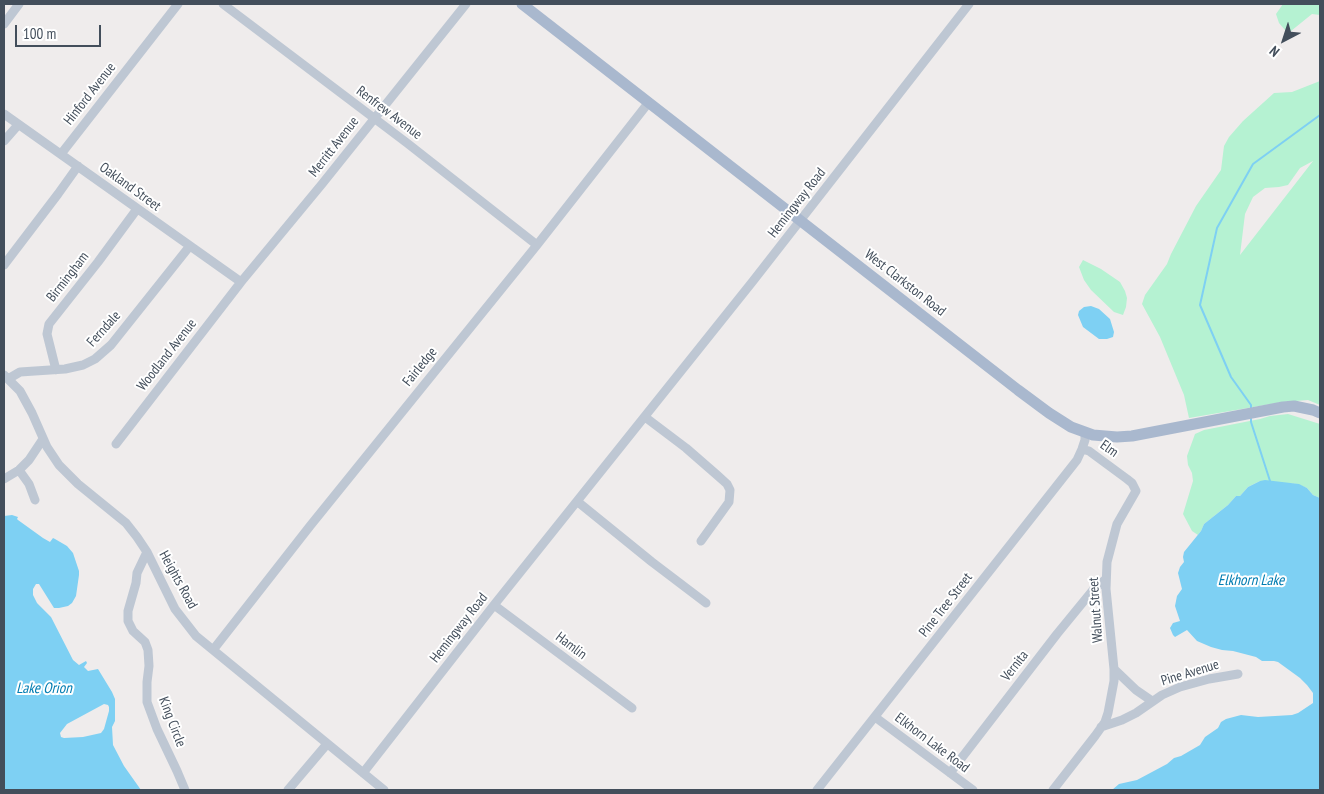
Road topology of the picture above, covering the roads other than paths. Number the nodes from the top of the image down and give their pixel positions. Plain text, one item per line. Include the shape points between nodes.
1 (19, 4) edge
2 (178, 4) edge
3 (223, 4) edge
4 (466, 4) edge
5 (522, 4) edge
6 (969, 4) edge
7 (4, 24) edge
8 (649, 102) junction
9 (4, 114) edge
10 (373, 119) junction
11 (18, 125) junction
12 (4, 141) edge
13 (61, 154) junction
14 (78, 166) junction
15 (137, 209) junction
16 (800, 221) junction
17 (537, 245) junction
18 (189, 247) junction
19 (4, 265) edge
20 (241, 282) junction
21 (56, 370) junction
22 (6, 377) edge
23 (1320, 413) edge
24 (646, 417) junction
25 (1084, 432) junction
26 (43, 439) junction
27 (116, 444) dead end
28 (1082, 449) junction
29 (19, 470) junction
30 (1119, 473) joint
31 (4, 479) edge
32 (35, 500) dead end
33 (578, 502) junction
34 (701, 541) dead end
35 (147, 552) junction
36 (1106, 579) junction
37 (706, 603) dead end
38 (494, 605) junction
39 (212, 650) junction
40 (1114, 669) junction
41 (1238, 674) dead end
42 (1152, 702) junction
43 (1110, 706) junction
44 (632, 708) dead end
45 (875, 717) junction
46 (1122, 720) junction
47 (1101, 728) junction
48 (327, 744) junction
49 (362, 773) junction
50 (950, 773) junction
51 (185, 790) edge
52 (288, 790) edge
53 (384, 790) edge
54 (817, 790) edge
55 (973, 790) edge
56 (1053, 790) edge

1 - 7 street
2 - 13 street, Hinford Avenue
3 - 10 street, Renfrew Avenue
4 - 10 street, Merritt Avenue
5 - 8 main road, West Clarkston Road
6 - 16 street, Hemingway Road
8 - 16 main road, West Clarkston Road
8 - 17 street, Fairledge
9 - 11 street, Oakland Street
10 - 17 street, Renfrew Avenue
10 - 20 street, Merritt Avenue
11 - 12 street
11 - 13 street, Oakland Street
13 - 14 street, Oakland Street
14 - 15 street, Oakland Street
14 - 19 street
15 - 18 street, Oakland Street
15 - 21 street, Birmingham via 49,324 47,334
16 - 24 street, Hemingway Road
16 - 25 main road, West Clarkston Road via 1041,407
17 - 39 street, Fairledge
18 - 20 street, Oakland Street
18 - 21 street, Ferndale via 112,345 95,360
20 - 27 street, Woodland Avenue
21 - 22 street, Ferndale via 20,372
22 - 26 street, Heights Road via 20,391
23 - 25 main road, West Clarkston Road via 1294,406 1132,436
24 - 33 street, Hemingway Road
24 - 34 street via 712,470 730,490 729,502
25 - 28 street, Pine Tree Street
26 - 29 street
26 - 35 street, Heights Road via 59,465 126,523
28 - 30 street, Elm
28 - 45 street, Pine Tree Street via 1077,460
29 - 31 street
29 - 32 street
30 - 36 street, Walnut Street via 1132,483 1136,491 1117,524
33 - 37 street
33 - 38 street, Hemingway Road
35 - 39 street, Heights Road via 175,609
35 - 51 street, King Circle via 137,573 128,621 148,650 147,702
36 - 40 street, Walnut Street
36 - 50 street, Vernita via 1057,634
38 - 44 street, Hamlin
38 - 49 street, Hemingway Road
39 - 48 street, Heights Road
40 - 42 street
40 - 43 street, Walnut Street
41 - 42 street, Pine Avenue via 1180,687
42 - 46 street
43 - 46 street
43 - 47 street, Walnut Street
45 - 50 street, Elkhorn Lake Road
45 - 54 street, Pine Tree Street
46 - 47 street
47 - 56 street, Walnut Street
48 - 49 street, Heights Road
48 - 52 street
49 - 53 street, Heights Road
50 - 55 street, Elkhorn Lake Road

